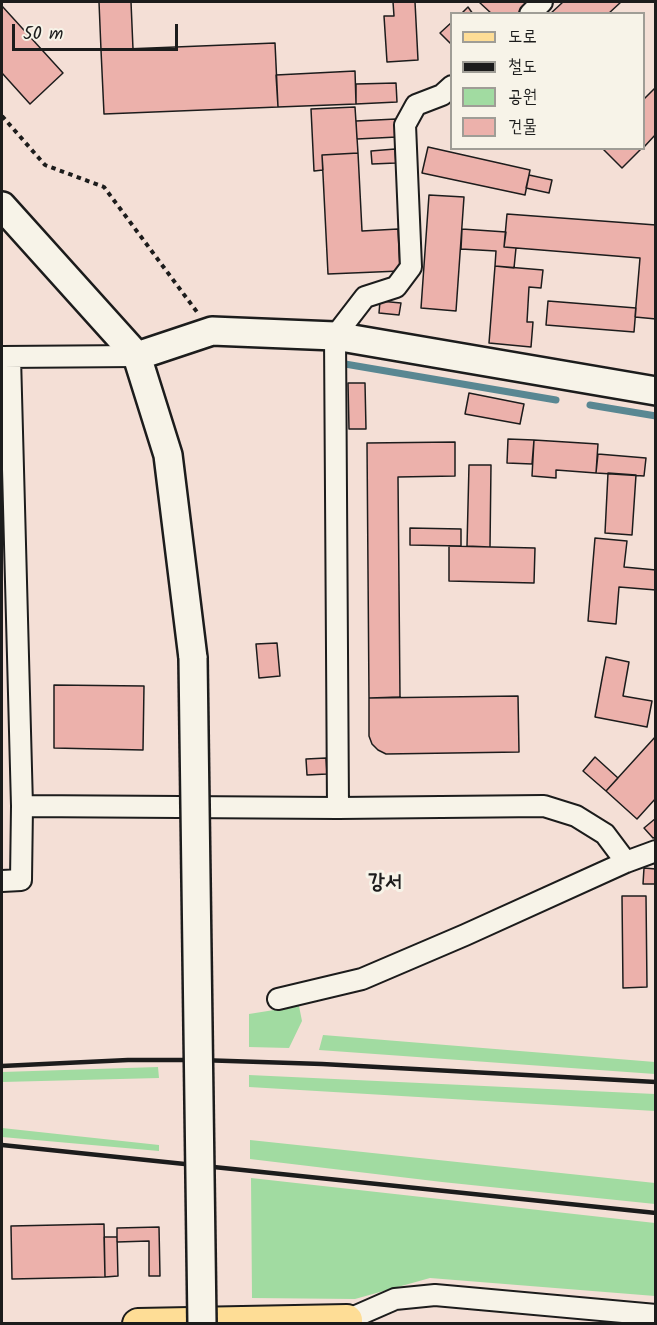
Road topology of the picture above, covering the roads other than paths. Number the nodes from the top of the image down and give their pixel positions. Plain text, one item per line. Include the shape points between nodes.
1 (450, 88) edge
2 (2, 206) edge
3 (335, 336) junction
4 (137, 356) junction
5 (6, 357) edge
6 (656, 391) edge
7 (22, 806) junction
8 (338, 808) junction
9 (656, 851) edge
10 (626, 862) junction
11 (2, 881) edge
12 (278, 999) dead end
13 (656, 1315) edge
14 (347, 1322) edge
15 (138, 1323) edge
16 (202, 1323) edge

1 - 3 street via 416,105 405,125 411,267 396,287 365,297
2 - 4 main road
3 - 4 main road via 212,332
3 - 6 main road
3 - 8 street
4 - 5 street
4 - 16 main road, bridge via 168,455 193,657
5 - 7 street
7 - 8 street
7 - 11 street via 21,880
8 - 10 street via 544,806 576,816 605,834
9 - 10 street
10 - 12 street via 362,979
13 - 14 street via 435,1295 395,1299
14 - 15 main road

